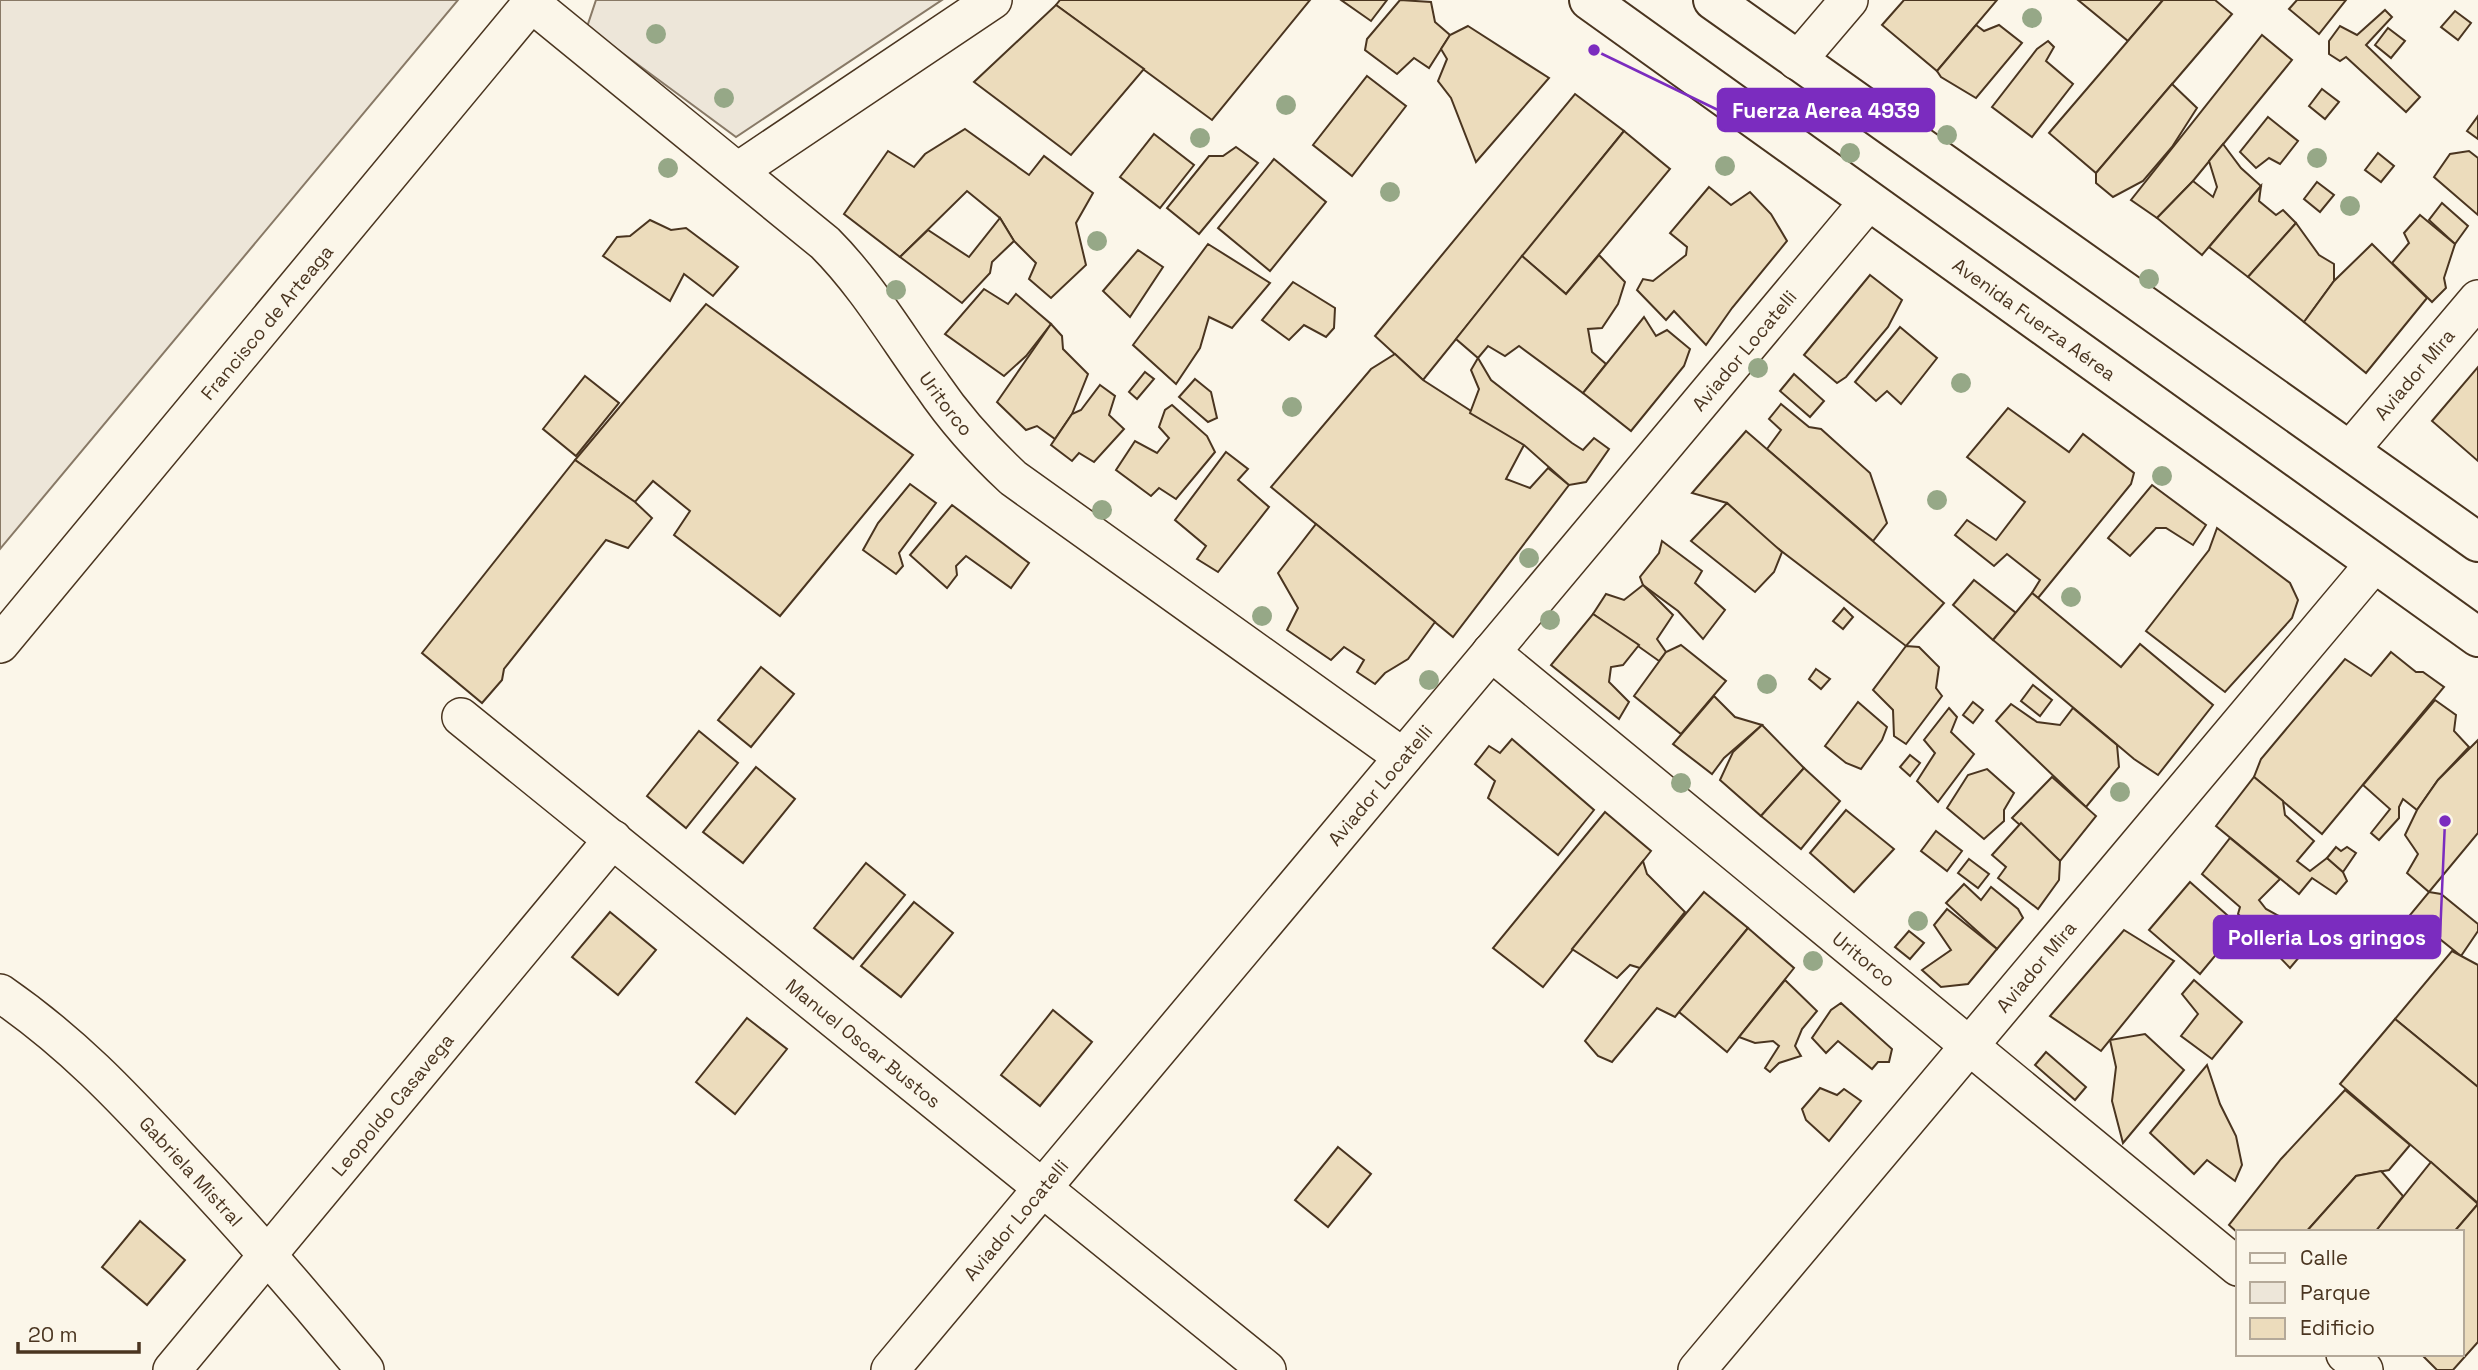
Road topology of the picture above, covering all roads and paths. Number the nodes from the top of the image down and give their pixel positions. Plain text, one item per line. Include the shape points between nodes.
1 (993, 0) edge
2 (1589, 0) edge
3 (1713, 0) edge
4 (1849, 0) edge
5 (532, 2) edge
6 (1797, 61) junction
7 (738, 172) junction
8 (1869, 201) junction
9 (2478, 299) edge
10 (2351, 449) junction
11 (2478, 542) edge
12 (2374, 564) junction
13 (2478, 637) edge
14 (0, 644) edge
15 (1491, 652) junction
16 (461, 717) dead end
17 (1403, 757) junction
18 (613, 839) junction
19 (0, 993) edge
20 (1969, 1046) junction
21 (1043, 1188) junction
22 (267, 1252) junction
23 (2236, 1265) edge
24 (2347, 1356) edge
25 (172, 1370) edge
26 (365, 1370) edge
27 (890, 1370) edge
28 (1267, 1370) edge
29 (1698, 1370) edge
30 (2364, 1370) edge

1 - 7 street
2 - 8 main road, Avenida Fuerza Aérea
3 - 6 main road
4 - 6 street
5 - 7 street, Uritorco
5 - 14 street, Francisco de Arteaga
6 - 10 main road
7 - 17 street, Uritorco via 852,270 934,388 982,449 1013,478
8 - 12 main road, Avenida Fuerza Aérea
8 - 15 street, Aviador Locatelli
9 - 10 street, Aviador Mira
10 - 11 main road
12 - 13 main road, Avenida Fuerza Aérea
12 - 20 street, Aviador Mira
15 - 17 street, Aviador Locatelli
15 - 20 street, Uritorco
16 - 18 street, Manuel Oscar Bustos
17 - 21 street, Aviador Locatelli
18 - 21 street, Manuel Oscar Bustos
18 - 22 street, Leopoldo Casavega
19 - 22 street, Gabriela Mistral via 99,1070
20 - 23 street, Uritorco
20 - 29 street, Aviador Mira
21 - 27 street, Aviador Locatelli
21 - 28 street, Manuel Oscar Bustos
22 - 25 street, Leopoldo Casavega
22 - 26 street, Gabriela Mistral
24 - 30 street

